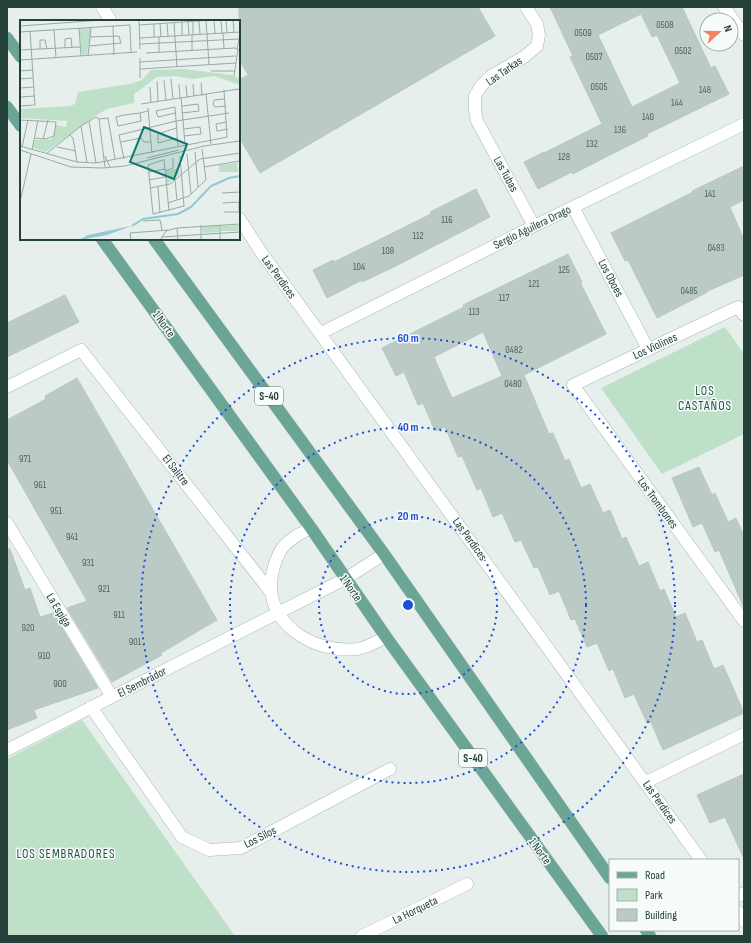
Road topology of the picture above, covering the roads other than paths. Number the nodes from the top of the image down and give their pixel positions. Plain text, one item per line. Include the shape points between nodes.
1 (102, 7) edge
2 (526, 7) edge
3 (724, 7) edge
4 (110, 20) edge
5 (744, 35) edge
6 (7, 38) edge
7 (20, 56) edge
8 (7, 107) edge
9 (477, 121) joint
10 (744, 124) edge
11 (20, 125) edge
12 (573, 207) junction
13 (240, 220) edge
14 (534, 226) junction
15 (103, 240) edge
16 (155, 240) edge
17 (741, 311) edge
18 (321, 333) junction
19 (648, 349) junction
20 (573, 385) joint
21 (7, 387) edge
22 (7, 523) edge
23 (311, 528) junction
24 (384, 554) junction
25 (345, 579) junction
26 (270, 591) junction
27 (277, 614) junction
28 (744, 621) edge
29 (386, 637) junction
30 (112, 697) junction
31 (91, 707) junction
32 (744, 734) edge
33 (7, 750) edge
34 (390, 769) dead end
35 (646, 782) junction
36 (700, 859) edge
37 (609, 877) edge
38 (467, 884) dead end
39 (362, 936) edge
40 (602, 936) edge

1 - 4 street
2 - 9 street, Las Tarkas via 537,24 537,46 524,57 491,76 481,86 475,96
3 - 5 street
6 - 7 main road
8 - 11 main road
9 - 14 street, Las Tubas
10 - 12 street, Sergio Aguilera Drago
12 - 14 street, Sergio Aguilera Drago
12 - 19 street, Los Oboes
13 - 18 street, Las Perdices
14 - 18 street, Sergio Aguilera Drago
15 - 23 main road, 1 Norte / S-40
16 - 24 main road, S-40
17 - 19 street, Los Violines
18 - 35 street, Las Perdices
19 - 20 street, Los Violines
20 - 28 street, Los Trombones
21 - 26 street, El Salitre via 81,350
22 - 30 street, La Espiga
23 - 25 main road, 1 Norte / S-40
23 - 26 street via 292,538 283,547 273,568
24 - 25 street, El Sembrador
24 - 37 main road, S-40
25 - 27 street, El Sembrador
25 - 29 main road, 1 Norte / S-40
26 - 27 street
27 - 29 street via 305,639 340,650 359,649
27 - 30 street, El Sembrador
29 - 40 main road, 1 Norte / S-40
30 - 31 street, El Sembrador
31 - 33 street, El Sembrador
31 - 34 street, Los Silos via 182,837 209,850 241,848
32 - 35 street
35 - 36 street, Las Perdices
38 - 39 street, La Horqueta

